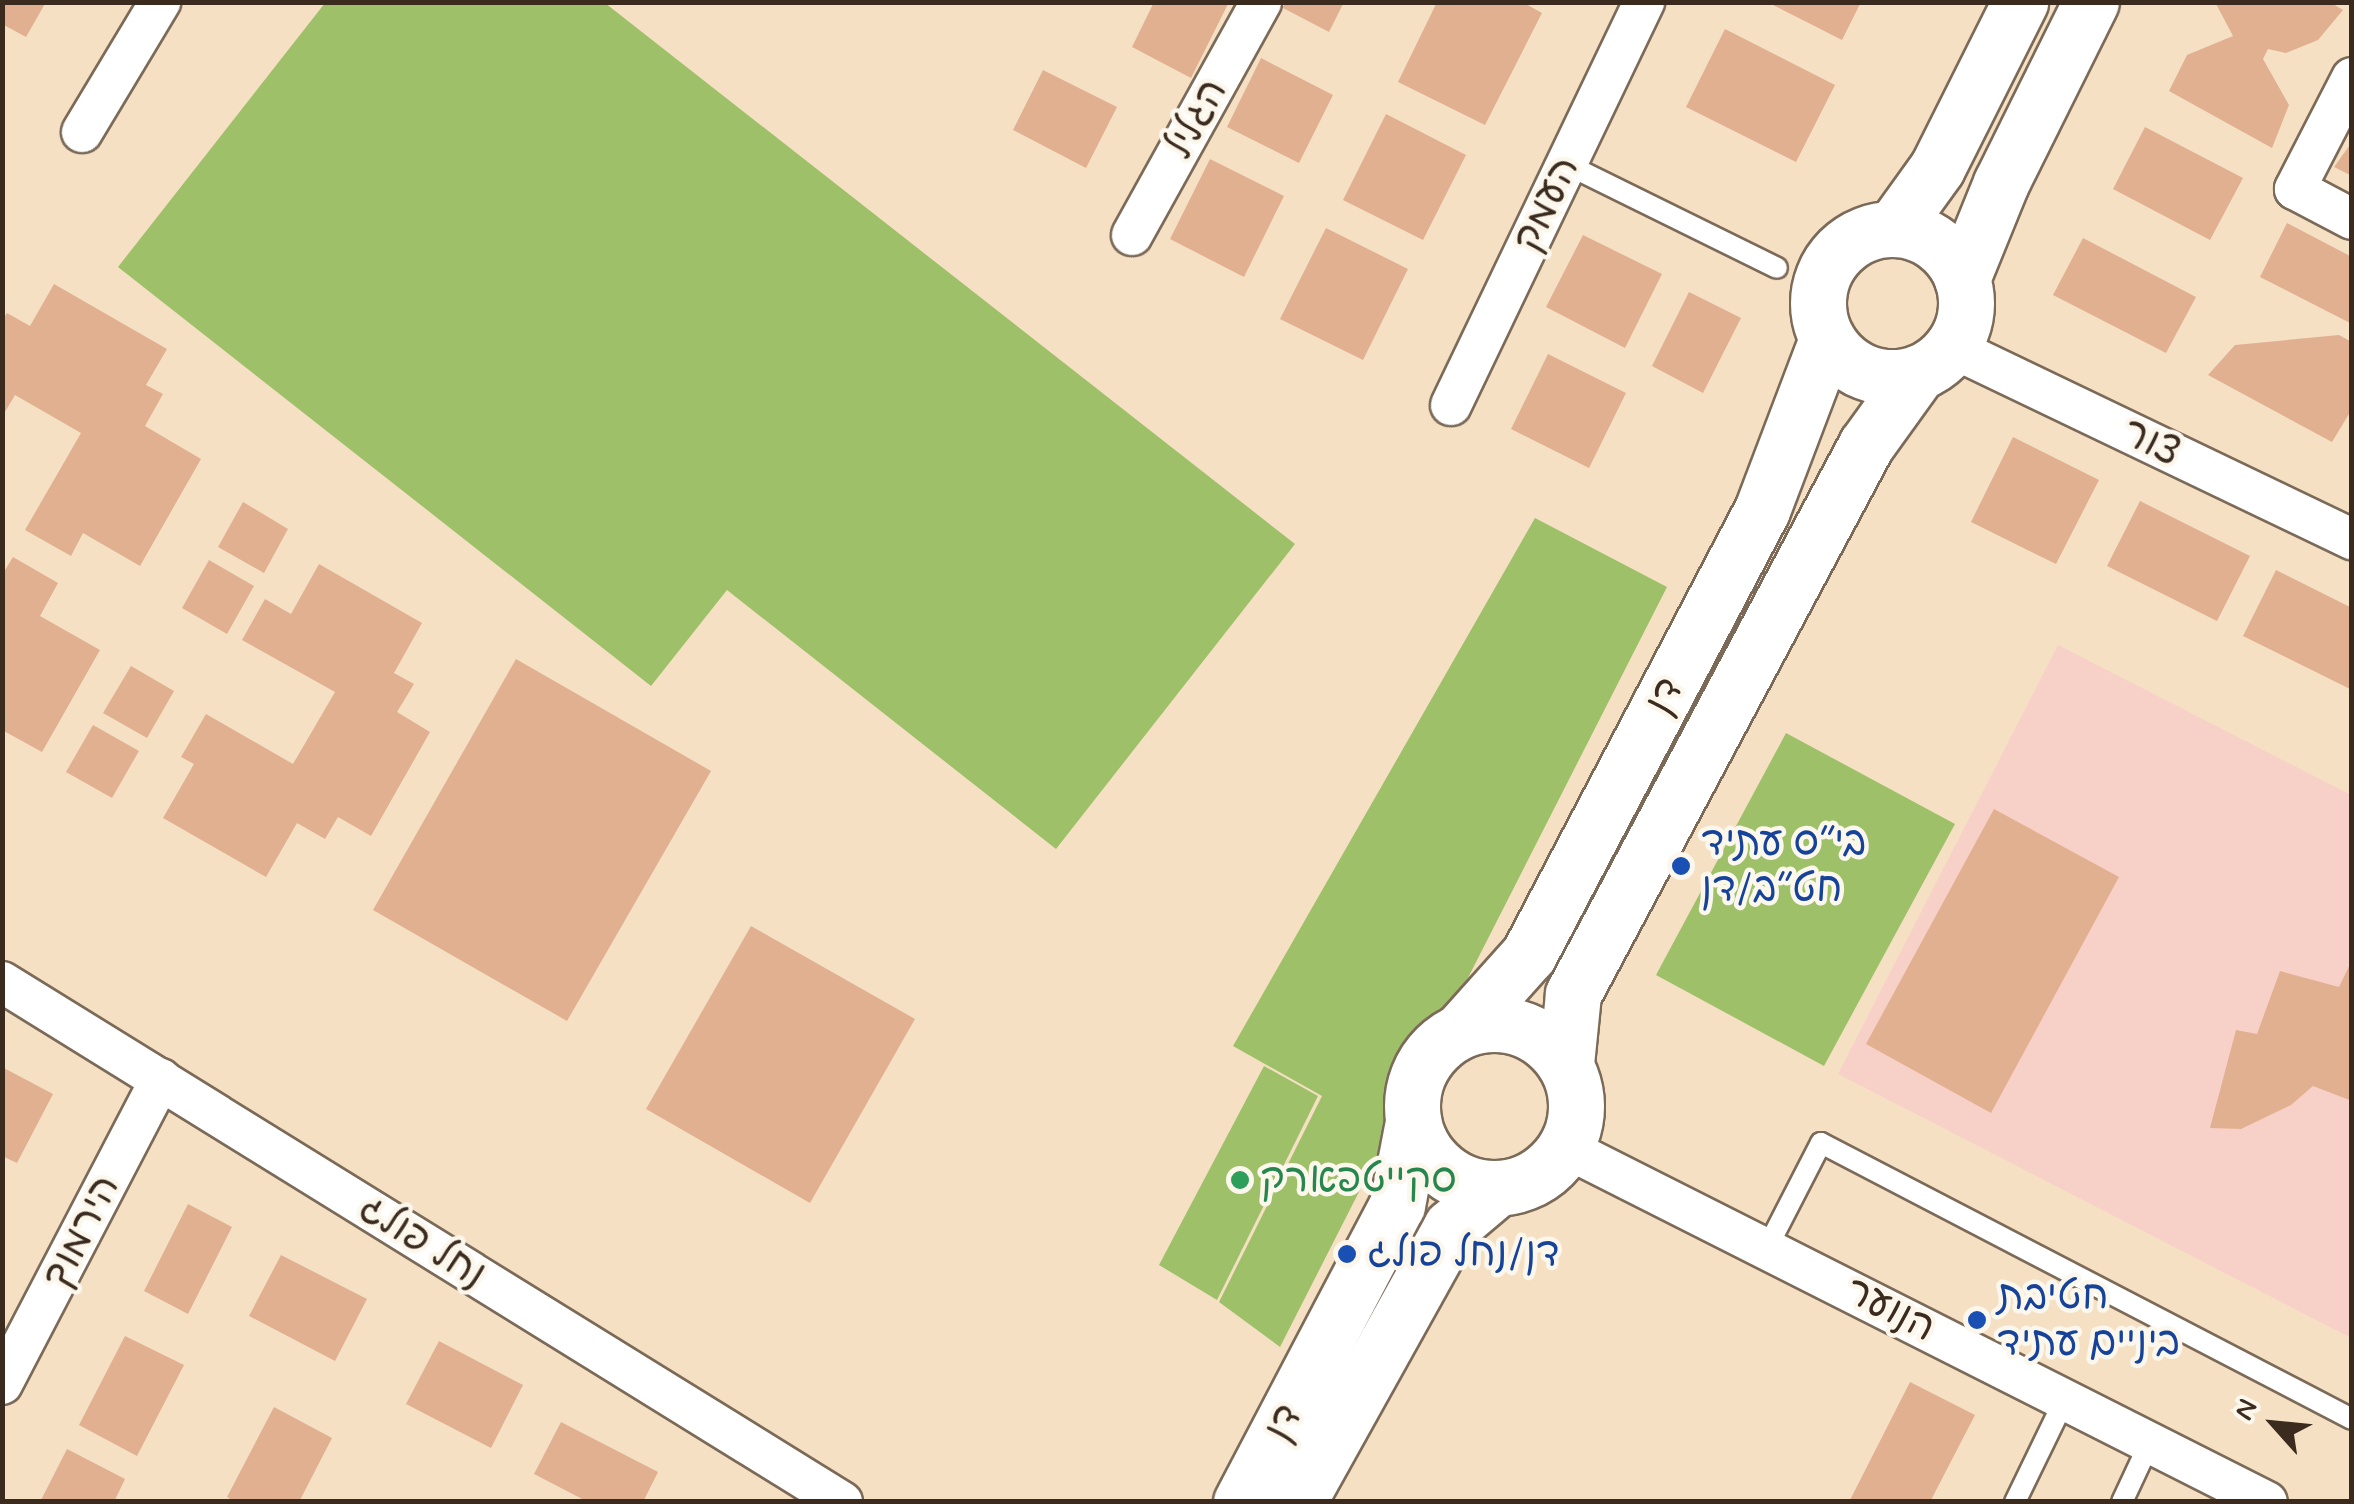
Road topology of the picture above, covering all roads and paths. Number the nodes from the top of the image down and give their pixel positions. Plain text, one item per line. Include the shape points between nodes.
1 (160, 2) edge
2 (1261, 2) edge
3 (1644, 2) edge
4 (2020, 2) edge
5 (2091, 2) edge
6 (2352, 78) edge
7 (82, 132) dead end
8 (1566, 164) junction
9 (2352, 218) edge
10 (1893, 228) junction
11 (1132, 235) dead end
12 (1776, 268) dead end
13 (1962, 279) junction
14 (1827, 339) junction
15 (1935, 360) junction
16 (1451, 405) dead end
17 (2352, 539) edge
18 (2, 982) edge
19 (1462, 1029) junction
20 (1566, 1064) junction
21 (161, 1080) junction
22 (1413, 1122) junction
23 (1566, 1148) junction
24 (1496, 1189) junction
25 (1768, 1248) junction
26 (2, 1384) edge
27 (2064, 1399) junction
28 (2352, 1419) edge
29 (2150, 1442) junction
30 (842, 1502) edge
31 (1240, 1502) edge
32 (1298, 1502) edge
33 (2015, 1502) edge
34 (2122, 1502) edge
35 (2267, 1502) edge

1 - 7 street
2 - 11 street, הגליל
3 - 8 street, העמק
4 - 10 street via 1937,168
5 - 13 street via 2001,182
6 - 9 street via 2296,188
8 - 12 lane
8 - 16 street, העמק
10 - 13 street via 1931,239
10 - 14 street via 1866,233 1828,266 1818,314
13 - 15 street via 1963,324
14 - 15 street via 1856,368 1893,377
14 - 19 street, דן via 1762,510 1529,954
15 - 17 street, צור
15 - 20 street, דן via 1866,445 1573,994
18 - 21 street, נחל פולג
19 - 20 street via 1519,1026 1544,1039
19 - 22 street via 1422,1066 1412,1093
20 - 23 street via 1576,1120
21 - 26 street, הירמוך
21 - 30 street, נחל פולג
22 - 24 street via 1423,1150 1442,1171
22 - 31 street, דן via 1397,1206
23 - 24 street via 1524,1184
23 - 25 street, הנוער
24 - 32 street, דן via 1451,1227
25 - 27 street, הנוער
25 - 28 lane via 1821,1143
27 - 29 street, הנוער
27 - 33 lane
29 - 34 lane
29 - 35 street, הנוער

